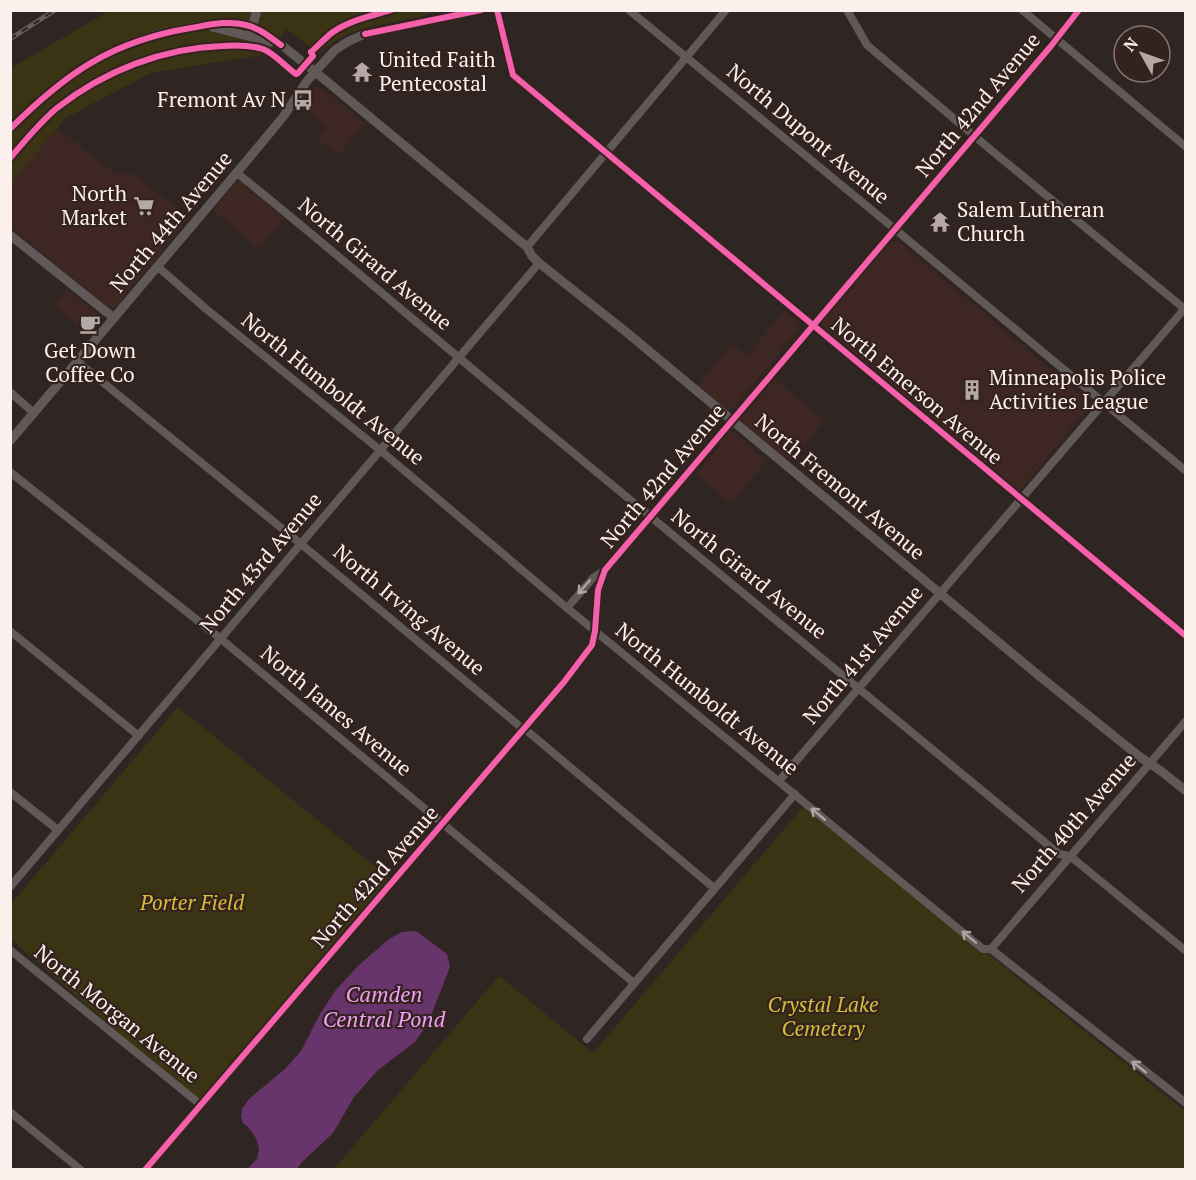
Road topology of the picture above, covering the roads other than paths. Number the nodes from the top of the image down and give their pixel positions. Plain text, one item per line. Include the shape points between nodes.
1 (257, 10) edge
2 (481, 10) edge
3 (497, 10) edge
4 (629, 10) edge
5 (726, 10) edge
6 (847, 10) edge
7 (1022, 10) edge
8 (1079, 10) edge
9 (251, 31) junction
10 (1055, 39) junction
11 (686, 58) junction
12 (315, 72) junction
13 (10, 129) edge
14 (974, 135) junction
15 (1185, 147) edge
16 (607, 154) junction
17 (237, 173) junction
18 (894, 229) junction
19 (10, 235) edge
20 (527, 247) junction
21 (539, 263) junction
22 (158, 267) junction
23 (1185, 309) edge
24 (114, 318) junction
25 (813, 325) junction
26 (459, 358) junction
27 (78, 362) junction
28 (10, 392) edge
29 (1104, 402) junction
30 (34, 413) junction
31 (732, 420) junction
32 (10, 441) edge
33 (380, 450) junction
34 (1185, 471) edge
35 (10, 472) edge
36 (1022, 500) junction
37 (650, 516) junction
38 (301, 544) junction
39 (605, 570) junction
40 (939, 594) junction
41 (567, 608) junction
42 (10, 631) edge
43 (596, 631) junction
44 (1185, 636) edge
45 (221, 639) junction
46 (859, 688) junction
47 (1185, 721) edge
48 (524, 729) junction
49 (139, 736) junction
50 (1149, 764) junction
51 (779, 781) junction
52 (1185, 791) edge
53 (10, 792) edge
54 (795, 794) junction
55 (442, 824) junction
56 (58, 830) junction
57 (1070, 856) junction
58 (10, 887) edge
59 (714, 888) junction
60 (991, 949) junction
61 (10, 950) edge
62 (1185, 951) edge
63 (634, 982) junction
64 (587, 1039) dead end
65 (1185, 1103) edge
66 (201, 1105) junction
67 (10, 1112) edge
68 (81, 1170) edge
69 (145, 1170) edge

1 - 9 street
2 - 12 street, North 44th Avenue via 365,34 335,50
3 - 16 street, North Emerson Avenue via 513,75
4 - 11 street, North Dupont Avenue
5 - 11 street
6 - 14 street via 867,45
7 - 10 street
8 - 10 street, North 42nd Avenue
9 - 12 street, North Fremont Avenue via 281,45
9 - 13 street via 244,24 227,22 149,37 81,69
10 - 14 street, North 42nd Avenue
10 - 15 street
11 - 16 street
11 - 18 street, North Dupont Avenue
12 - 17 street, North 44th Avenue
12 - 20 street, North Fremont Avenue
14 - 18 street, North 42nd Avenue
14 - 23 street
16 - 20 street
16 - 25 street, North Emerson Avenue
17 - 22 street, North 44th Avenue
17 - 26 street, North Girard Avenue
18 - 25 street, North 42nd Avenue
18 - 29 street, North Dupont Avenue
19 - 24 street
20 - 21 street, North Fremont Avenue
21 - 26 street, North 43rd Avenue
21 - 31 street, North Fremont Avenue
22 - 24 street, North 44th Avenue
22 - 33 street, North Humboldt Avenue
23 - 29 street, North 41st Avenue
24 - 27 street, North 44th Avenue
25 - 31 street, North 42nd Avenue
25 - 36 street, North Emerson Avenue
26 - 33 street, North 43rd Avenue
26 - 37 street, North Girard Avenue
27 - 30 street, North 44th Avenue
27 - 38 street, North Irving Avenue
28 - 30 street
29 - 34 street, North Dupont Avenue
29 - 36 street, North 41st Avenue
30 - 32 street, North 44th Avenue
31 - 37 street, North 42nd Avenue
31 - 40 street, North Fremont Avenue
33 - 38 street, North 43rd Avenue
33 - 41 street, North Humboldt Avenue
35 - 45 street, North James Avenue
36 - 40 street, North 41st Avenue
36 - 44 street, North Emerson Avenue
37 - 39 street, North 42nd Avenue
37 - 46 street, North Girard Avenue
38 - 45 street, North 43rd Avenue
38 - 48 street, North Irving Avenue
39 -> 41 street, North 42nd Avenue
39 - 43 street, North 42nd Avenue via 598,590
40 - 46 street, North 41st Avenue
40 - 50 street, North Fremont Avenue
41 - 43 street, North Humboldt Avenue
42 - 49 street
43 - 48 street, North 42nd Avenue via 586,654
43 - 51 street, North Humboldt Avenue
45 - 49 street, North 43rd Avenue
45 - 55 street, North James Avenue
46 - 51 street, North 41st Avenue
46 - 57 street, North Girard Avenue via 1059,854
47 - 50 street, North 40th Avenue
48 - 55 street, North 42nd Avenue
48 - 59 street, North Irving Avenue
49 - 56 street, North 43rd Avenue
50 - 52 street, North Fremont Avenue
50 - 57 street, North 40th Avenue
51 - 54 street, North Humboldt Avenue
53 - 56 street
54 - 59 street
60 -> 54 street, North Humboldt Avenue via 983,949
55 - 63 street, North James Avenue
55 - 66 street, North 42nd Avenue
56 - 58 street, North 43rd Avenue
57 - 60 street, North 40th Avenue
57 - 62 street, North Girard Avenue
59 - 63 street
65 -> 60 street, North Humboldt Avenue
61 - 66 street, North Morgan Avenue
63 - 64 street
66 - 69 street, North 42nd Avenue
67 - 68 street

